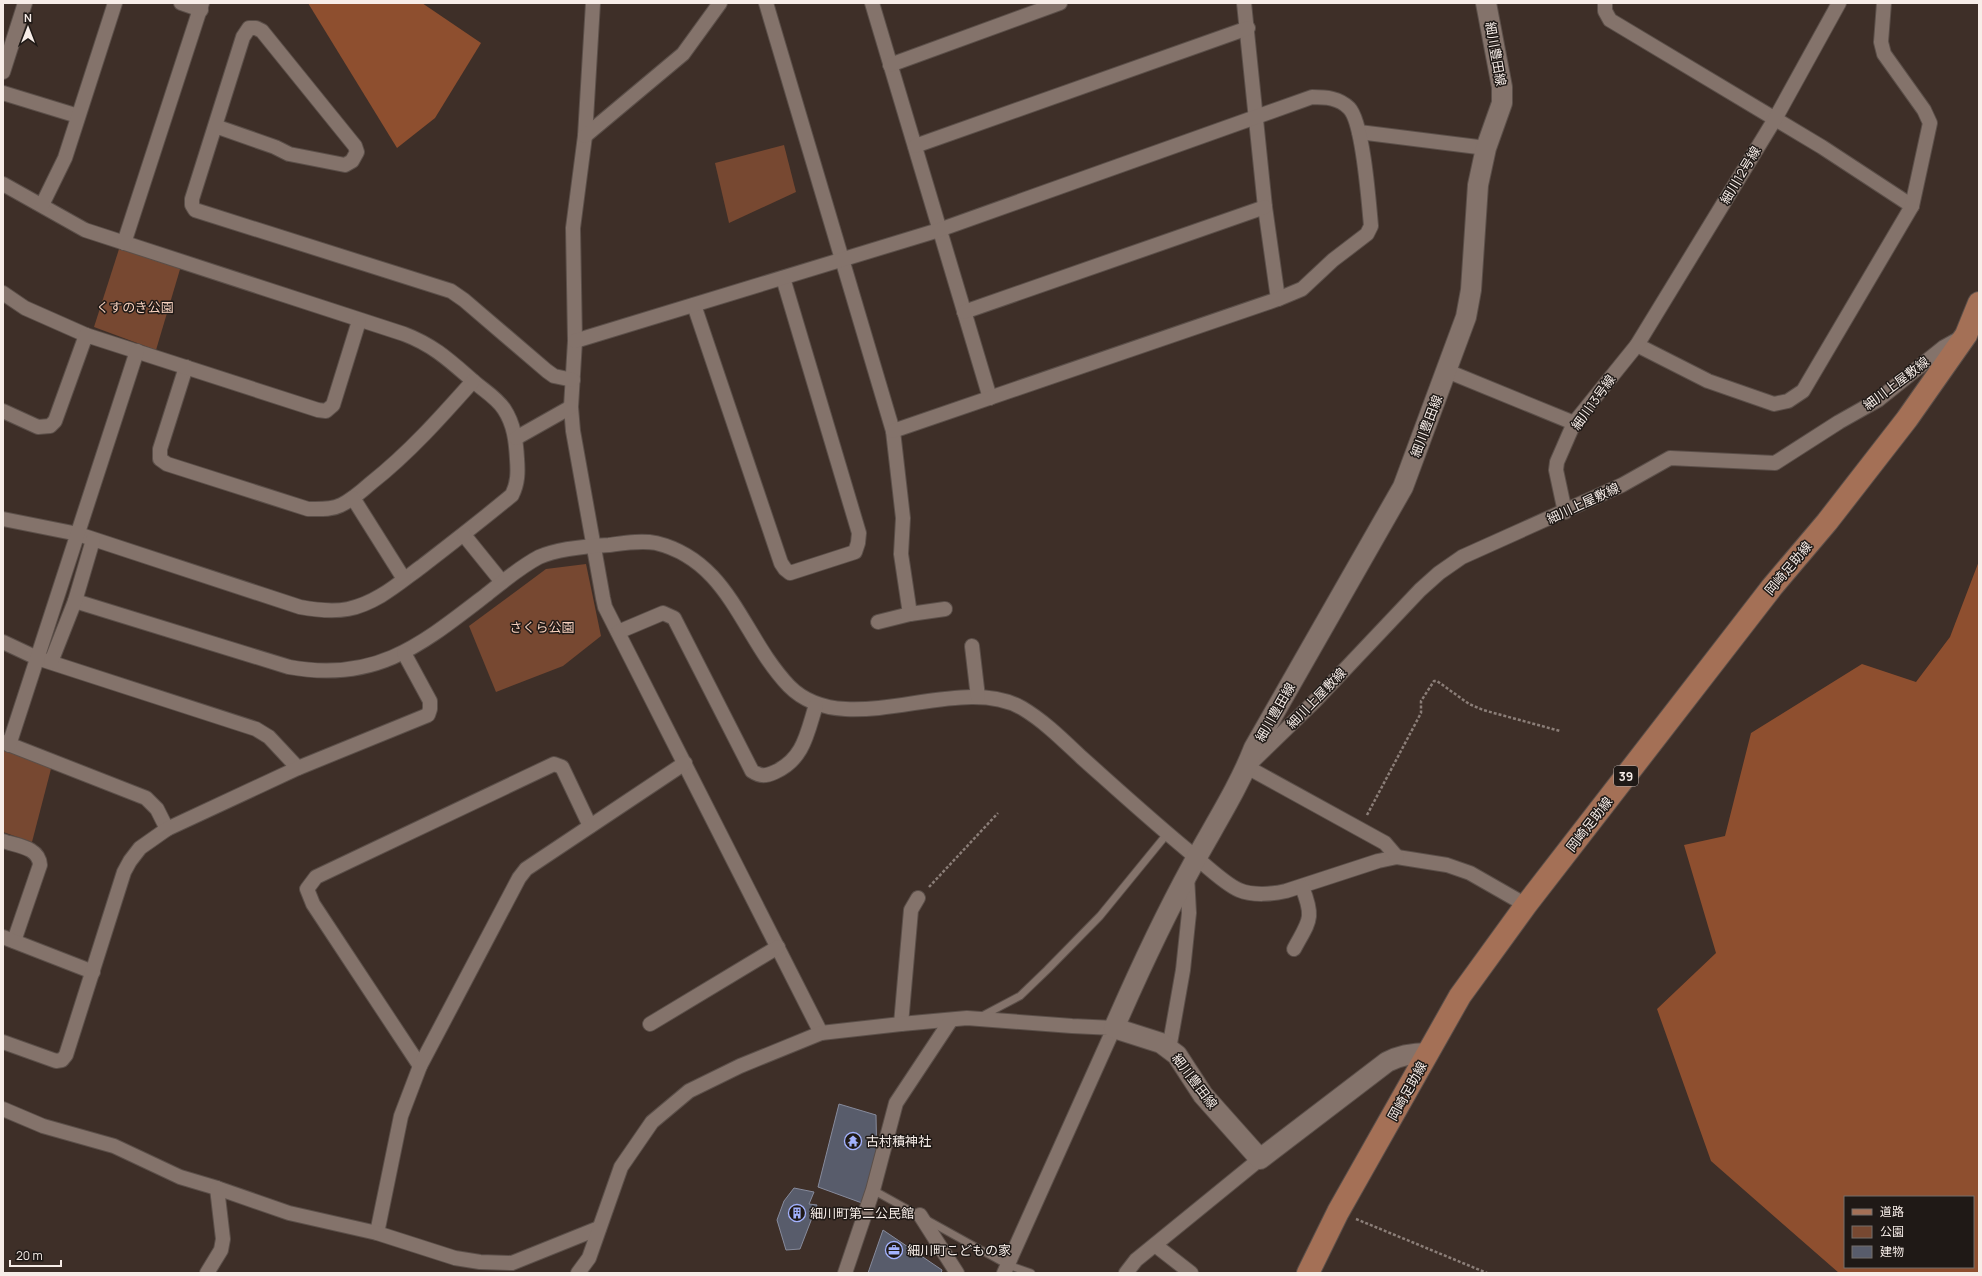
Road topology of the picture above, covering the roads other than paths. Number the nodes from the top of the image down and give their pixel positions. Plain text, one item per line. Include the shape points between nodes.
1 (25, 3) edge
2 (115, 3) edge
3 (181, 3) edge
4 (593, 3) edge
5 (720, 3) edge
6 (766, 3) edge
7 (872, 3) edge
8 (1060, 3) edge
9 (1244, 3) edge
10 (1486, 3) edge
11 (1605, 3) edge
12 (1839, 3) edge
13 (1884, 3) edge
14 (201, 6) edge
15 (1248, 28) junction
16 (890, 65) junction
17 (3, 72) edge
18 (3, 93) edge
19 (78, 116) junction
20 (1256, 117) junction
21 (1775, 119) junction
22 (215, 126) junction
23 (1359, 132) junction
24 (585, 136) junction
25 (916, 146) junction
26 (1486, 148) junction
27 (3, 184) edge
28 (42, 205) junction
29 (1912, 206) junction
30 (1265, 207) junction
31 (939, 230) junction
32 (124, 243) junction
33 (843, 260) junction
34 (783, 278) junction
35 (3, 293) edge
36 (1278, 299) junction
37 (1979, 303) edge
38 (694, 306) junction
39 (964, 312) junction
40 (359, 321) junction
41 (86, 335) junction
42 (1966, 335) junction
43 (575, 341) junction
44 (1637, 344) junction
45 (137, 351) junction
46 (186, 367) junction
47 (1446, 371) junction
48 (573, 380) junction
49 (472, 381) junction
50 (990, 398) junction
51 (571, 407) junction
52 (3, 411) edge
53 (1574, 424) junction
54 (893, 431) junction
55 (516, 438) junction
56 (353, 498) junction
57 (1565, 512) junction
58 (3, 519) edge
59 (78, 534) junction
60 (464, 535) junction
61 (93, 540) junction
62 (594, 546) junction
63 (404, 579) junction
64 (502, 582) junction
65 (75, 601) junction
66 (946, 609) dead end
67 (910, 614) junction
68 (878, 622) dead end
69 (618, 632) junction
70 (3, 642) edge
71 (972, 646) dead end
72 (404, 653) junction
73 (37, 658) junction
74 (51, 662) junction
75 (978, 697) junction
76 (816, 705) junction
77 (6, 744) edge
78 (685, 763) junction
79 (1247, 767) junction
80 (298, 768) junction
81 (590, 826) junction
82 (167, 829) junction
83 (1167, 834) junction
84 (3, 841) edge
85 (1397, 857) junction
86 (1196, 858) junction
87 (1186, 876) junction
88 (1302, 887) junction
89 (918, 898) road end
90 (1526, 905) junction
91 (9, 939) edge
92 (778, 947) junction
93 (1294, 949) dead end
94 (93, 972) junction
95 (978, 1018) junction
96 (951, 1020) junction
97 (650, 1024) dead end
98 (901, 1024) junction
99 (1114, 1028) junction
100 (821, 1033) junction
101 (3, 1042) edge
102 (1169, 1049) junction
103 (1428, 1053) junction
104 (420, 1066) junction
105 (3, 1109) edge
106 (1260, 1159) junction
107 (217, 1188) junction
108 (873, 1190) junction
109 (920, 1215) junction
110 (599, 1228) junction
111 (377, 1233) junction
112 (1155, 1245) junction
113 (1006, 1269) edge
114 (207, 1273) edge
115 (578, 1273) edge
116 (844, 1273) edge
117 (957, 1273) edge
118 (1031, 1273) edge
119 (1126, 1273) edge
120 (1191, 1273) edge
121 (1308, 1273) edge

1 - 17 street
2 - 19 street
3 - 14 street
4 - 24 street
5 - 24 street via 683,54
6 - 33 street
7 - 16 street
8 - 16 street
9 - 15 street
10 - 26 main road, 細川豊田線 via 1502,87 1502,103
11 - 21 street via 1610,20
12 - 21 street, 細川12号線
13 - 29 street via 1884,54 1924,110 1930,123
14 - 32 street
15 - 20 street
15 - 25 street
16 - 25 street
18 - 19 street
19 - 28 street via 65,158
20 - 23 street via 1312,97 1322,97 1337,100 1350,109
20 - 30 street
20 - 31 street
21 - 29 street
21 - 44 street, 細川12号線
22 - 22 street via 243,37 249,28 256,28 262,31 282,55 355,146 357,152 352,161 345,165 289,154
22 - 48 street via 192,199 195,210 451,291 547,371 554,376
23 - 26 street
23 - 36 street via 1372,226 1367,234 1333,260 1302,289
24 - 43 street via 573,228
25 - 31 street
26 - 47 main road, 細川豊田線 via 1478,186 1470,304
27 - 28 street
28 - 32 street via 85,230
29 - 44 street via 1803,391 1788,401 1774,404 1708,381
30 - 36 street
30 - 39 street
31 - 33 street
31 - 39 street
32 - 40 street
33 - 34 street
33 - 54 street
34 - 38 street
34 - 38 street via 859,533 855,552 790,573 781,563
35 - 41 street via 30,310
36 - 50 street
37 - 42 main road, 岡崎足助線 / 39
38 - 43 street
39 - 50 street
40 - 46 street via 333,405 326,411
40 - 49 street via 428,344 456,364
41 - 45 street
41 - 52 street via 55,421 50,426 38,427
42 - 57 street, 細川上屋敷線 via 1944,346 1878,400 1775,463 1670,458 1622,485
42 - 90 main road, 岡崎足助線 / 39 via 1850,492 1772,586
43 - 48 street
44 - 53 street, 細川13号線
45 - 46 street
45 - 59 street
46 - 56 street via 160,449 160,458 167,464 308,509 330,509
47 - 53 street
47 - 79 main road, 細川豊田線 via 1403,487 1254,748
48 - 51 street
49 - 55 street via 496,399 504,410
49 - 56 street via 434,425 395,464
50 - 54 street
51 - 55 street
51 - 62 street
53 - 57 street, 細川13号線 via 1556,470
54 - 67 street via 903,518 901,554
55 - 60 street via 518,475 512,495
56 - 63 street
57 - 79 street, 細川上屋敷線 via 1462,557 1439,573
58 - 59 street
59 - 61 street
59 - 73 street
60 - 63 street
60 - 64 street
61 - 63 street via 314,610 337,610 362,605
61 - 65 street
62 - 64 street via 548,554
62 - 69 street via 603,598
62 - 76 street via 653,543 673,549 707,569 784,680 798,694
64 - 72 street via 440,630
65 - 72 street via 270,662 308,671 338,672 359,669 381,664
65 - 74 street
66 - 67 street
67 - 68 street
69 - 76 street via 663,613 674,618 752,771 758,775 765,776 794,760 805,739
69 - 78 street
70 - 73 street
71 - 75 street
72 - 80 street via 430,701 428,715
73 - 74 street
73 - 77 street
74 - 80 street via 256,729 268,737
75 - 76 street via 856,709
75 - 83 street via 1005,700 1040,720
77 - 82 street via 146,798 157,809
78 - 81 street
78 - 92 street
79 - 85 street via 1385,842
79 - 86 main road, 細川豊田線
80 - 82 street
81 - 104 street via 526,869 519,878
81 - 104 street via 562,767 554,764 323,874 307,889 313,904
82 - 94 street via 140,848 124,872
83 - 86 street
83 - 95 lane via 1100,916 1031,986 1020,996
84 - 91 street via 35,852 40,865
85 - 88 street
85 - 90 street via 1447,865 1470,873
86 - 87 main road, 細川豊田線
86 - 88 street via 1240,890 1274,894
87 - 99 main road, 細川豊田線 via 1141,966
87 - 102 street via 1189,913 1183,970
88 - 93 street via 1310,911 1307,924
89 - 98 street via 910,910
90 - 103 main road, 岡崎足助線 / 39 via 1460,996
91 - 94 street
92 - 97 street
92 - 100 street
94 - 101 street via 66,1055 62,1060 56,1061
95 - 96 street
95 - 99 street
96 - 98 street
96 - 108 street via 896,1103
98 - 100 street
99 - 102 main road, 細川豊田線 via 1161,1043
99 - 113 street
100 - 110 street via 740,1066 689,1091 652,1122 621,1167
102 - 106 main road, 細川豊田線 via 1177,1055 1203,1095
103 - 106 main road via 1414,1053 1387,1062
103 - 121 main road, 岡崎足助線 / 39 via 1338,1212
104 - 111 street via 401,1116
105 - 107 street via 43,1126 114,1146 180,1177
106 - 112 street
107 - 111 street via 289,1213
107 - 114 street via 223,1239 221,1250
108 - 109 lane
108 - 116 street
109 - 113 lane
109 - 117 street
110 - 111 street via 512,1263 500,1264 455,1258
110 - 115 street via 589,1258
112 - 119 street via 1136,1260
112 - 120 street
113 - 118 lane

